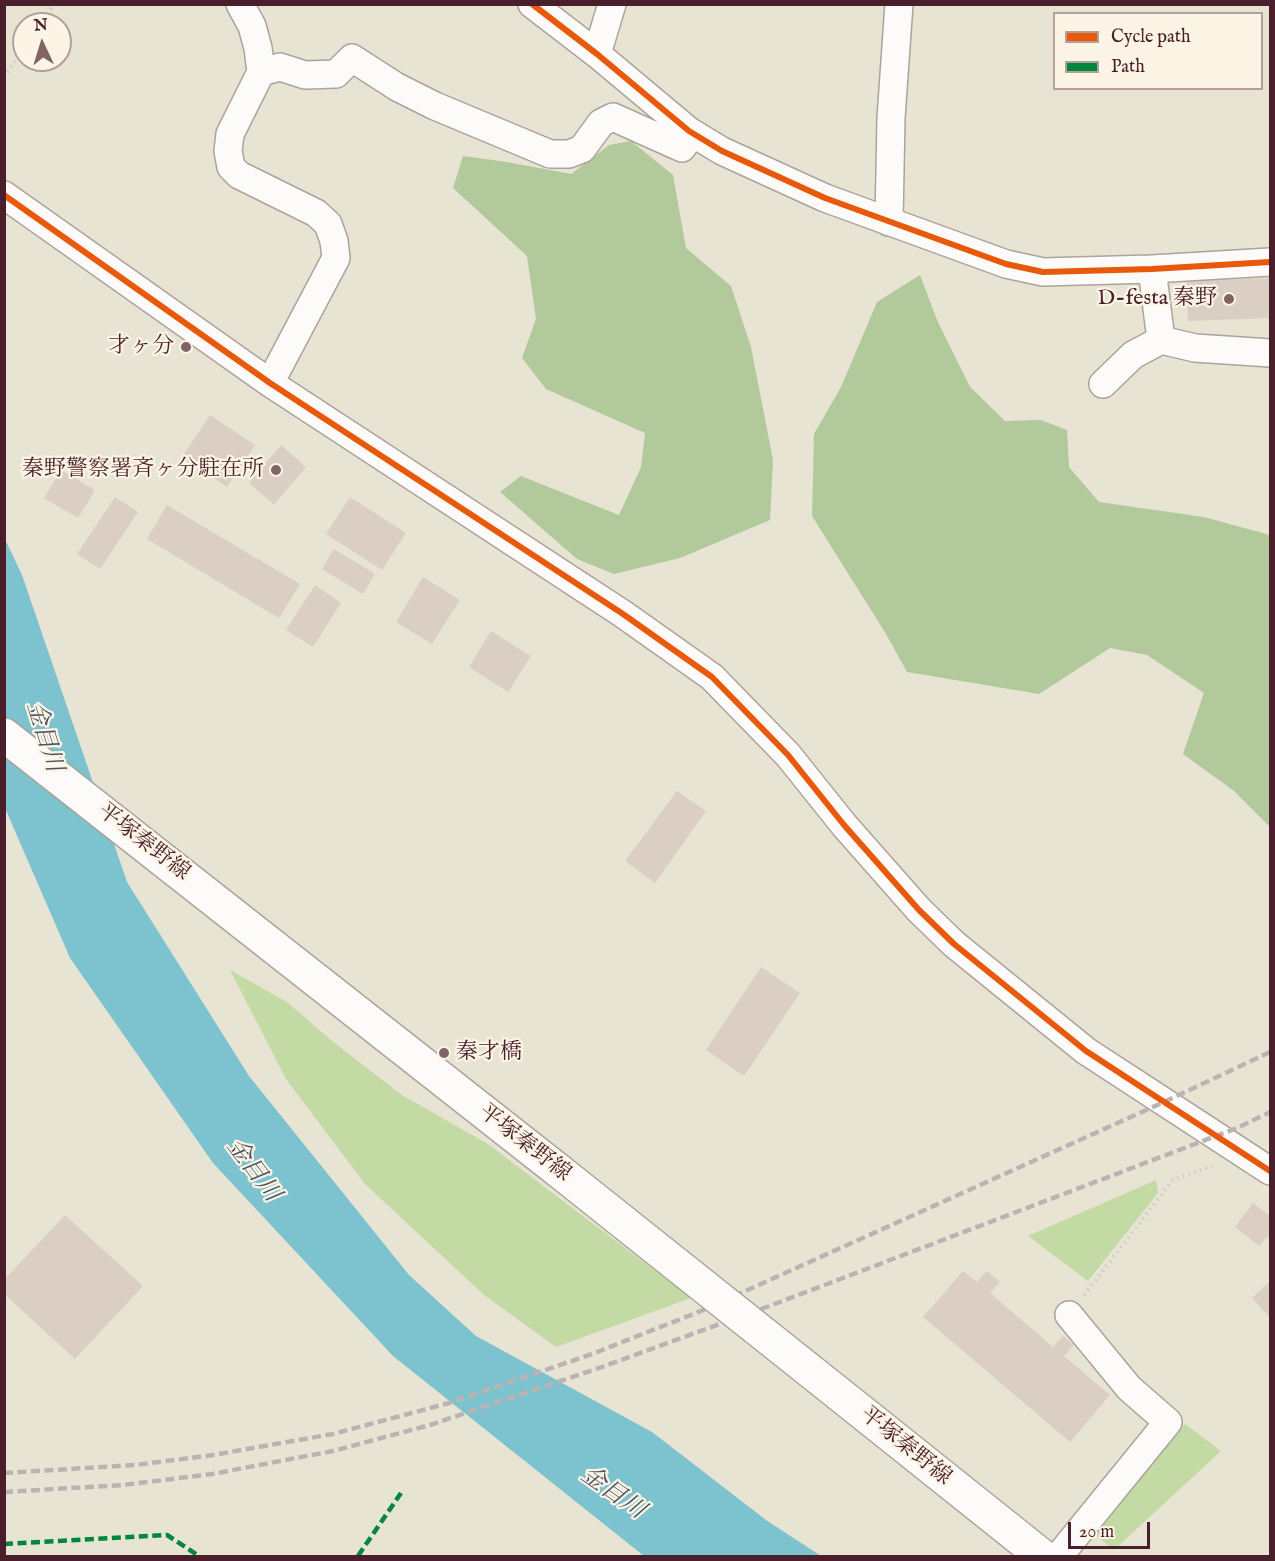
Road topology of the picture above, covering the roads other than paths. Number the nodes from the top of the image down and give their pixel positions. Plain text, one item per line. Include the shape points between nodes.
1 (240, 4) edge
2 (532, 4) edge
3 (612, 4) edge
4 (899, 4) edge
5 (597, 54) junction
6 (261, 72) junction
7 (692, 133) junction
8 (4, 195) edge
9 (889, 222) junction
10 (1270, 262) edge
11 (1152, 269) junction
12 (1161, 340) junction
13 (1270, 353) edge
14 (270, 383) junction
15 (1103, 384) dead end
16 (4, 735) edge
17 (1270, 1171) edge
18 (1069, 1315) road end
19 (1042, 1557) edge
20 (1059, 1557) edge

1 - 6 street via 252,26
2 - 5 street
3 - 5 street
4 - 9 street
5 - 7 street
6 - 7 street via 280,67 305,75 336,74 352,58 435,106 550,154 569,154 582,148 601,123 614,117 682,148
6 - 14 street via 230,134 231,167 239,175 316,213 328,224 336,258
7 - 9 street via 767,172
8 - 14 street
9 - 11 street via 1006,264 1043,272
10 - 11 street
11 - 12 street
12 - 13 street via 1195,348
12 - 15 street via 1133,355
14 - 17 street via 623,614 711,677 788,755 844,825 954,944 1086,1051
16 - 19 main road, 平塚秦野線, bridge
18 - 20 street via 1129,1388 1168,1422

